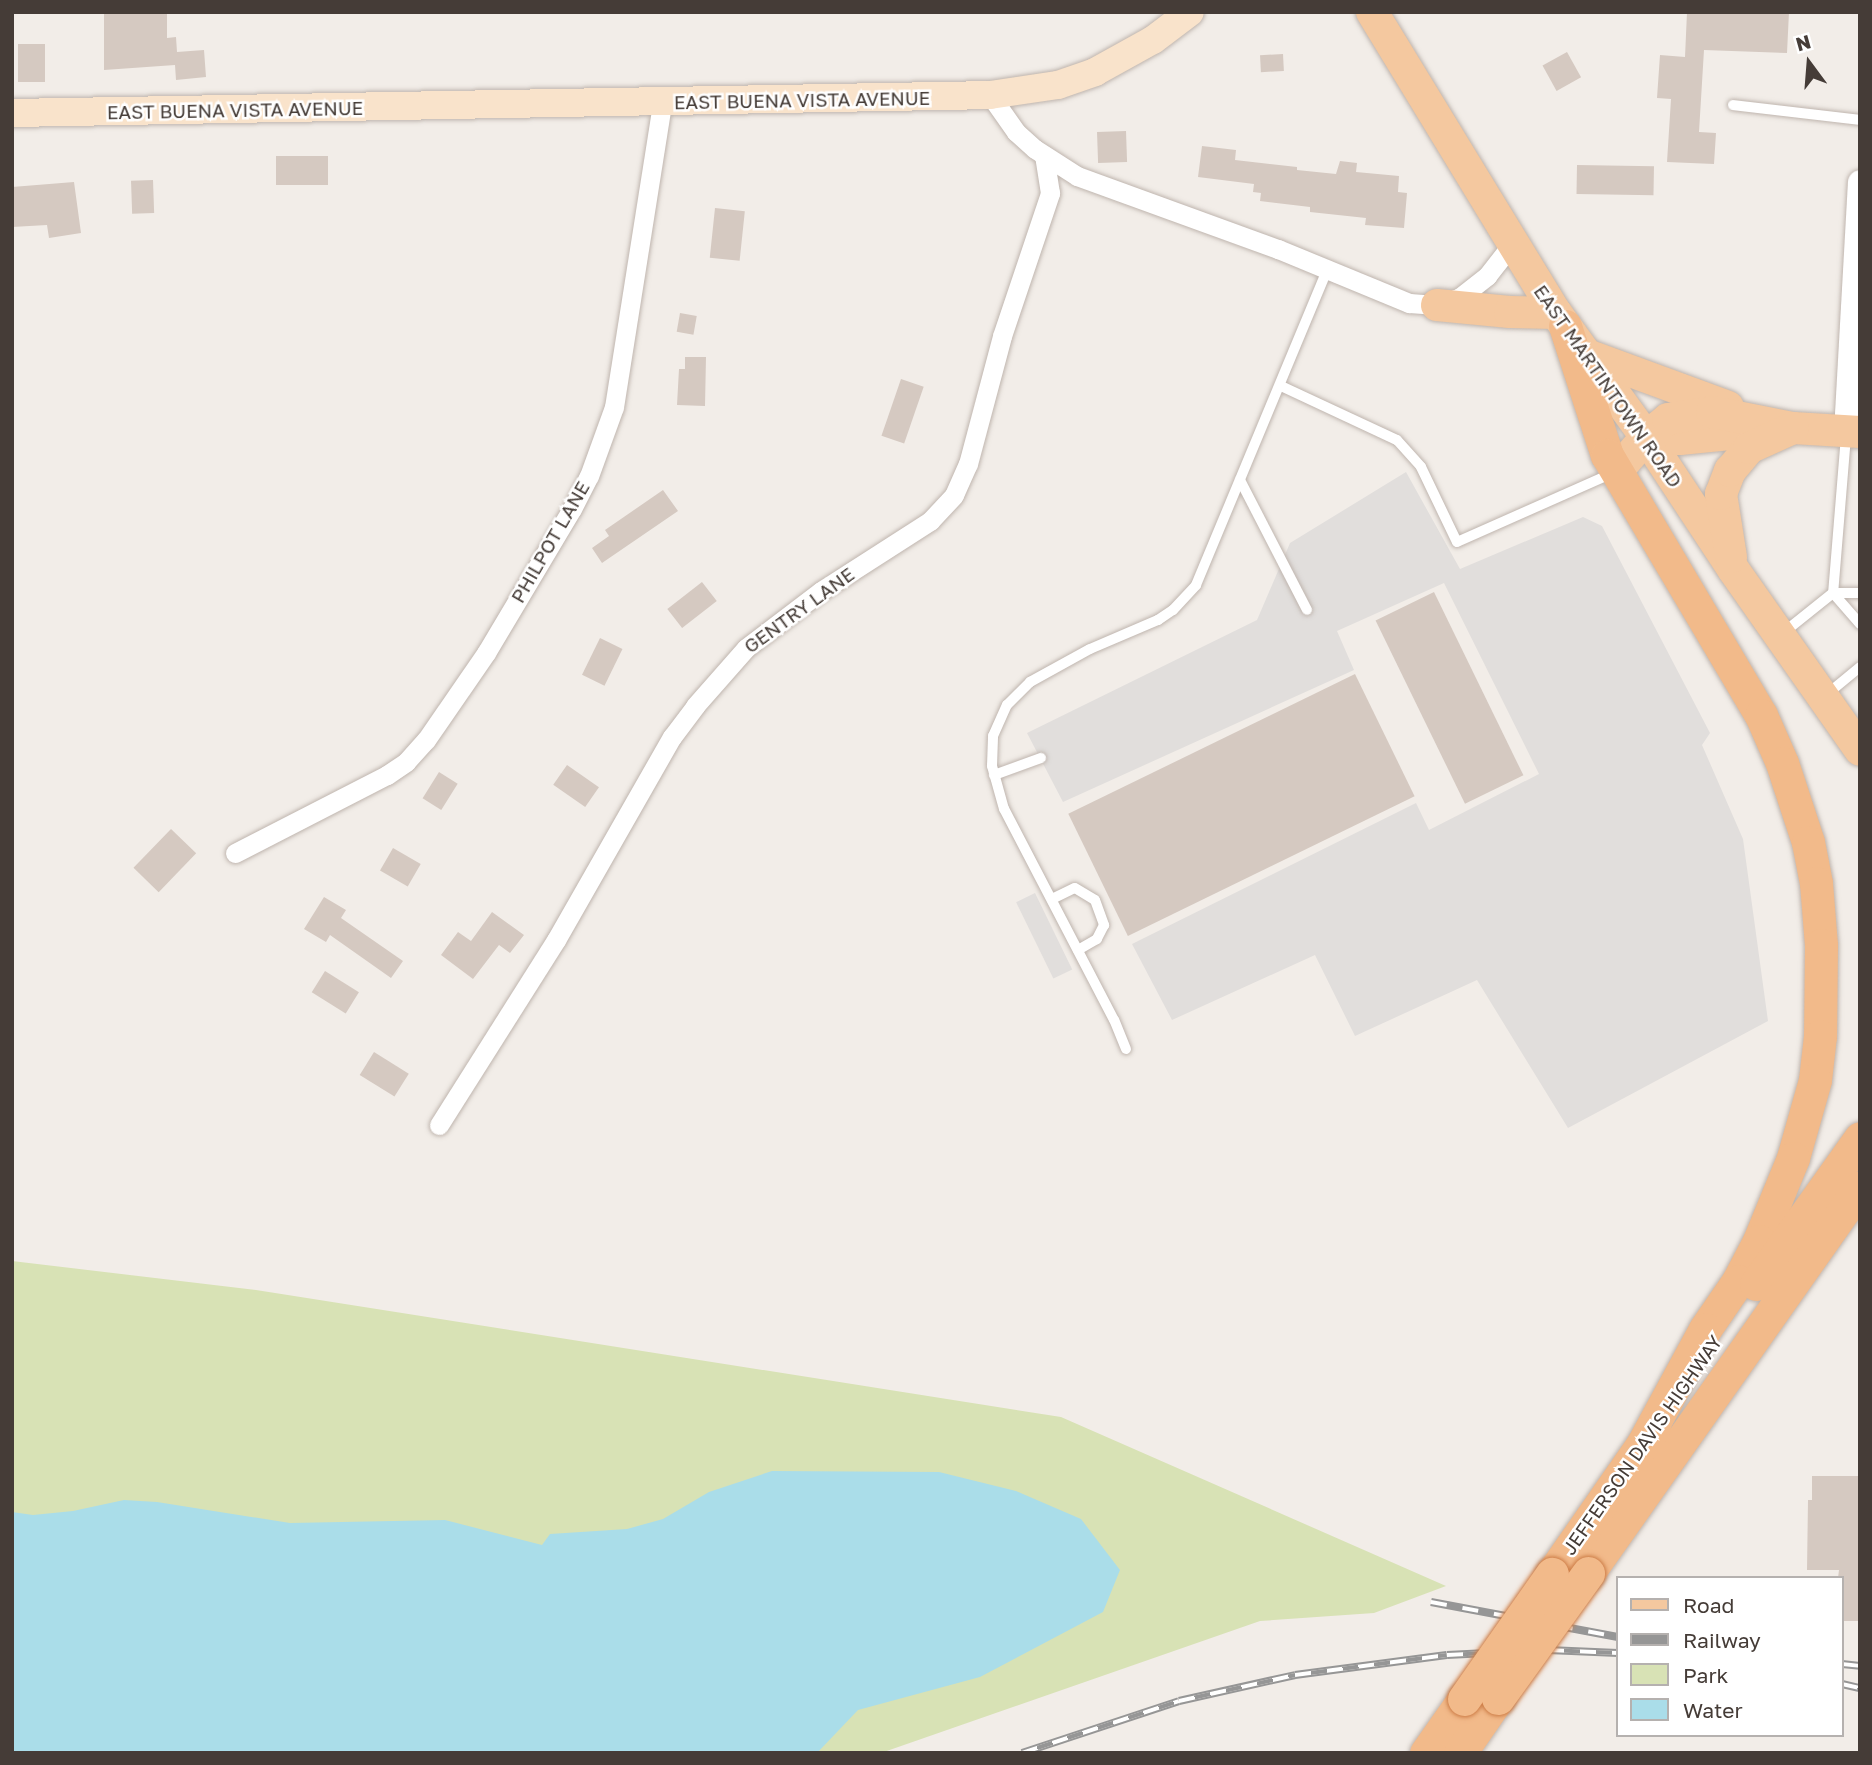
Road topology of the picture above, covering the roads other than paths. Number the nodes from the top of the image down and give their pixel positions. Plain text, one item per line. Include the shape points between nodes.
1 (1190, 12) edge
2 (1371, 12) edge
3 (990, 95) junction
4 (662, 104) junction
5 (1733, 105) dead end
6 (12, 113) edge
7 (1860, 120) edge
8 (1044, 155) junction
9 (1860, 182) edge
10 (1511, 245) junction
11 (1327, 271) junction
12 (1437, 305) junction
13 (1560, 319) junction
14 (1586, 354) junction
15 (1281, 386) junction
16 (1793, 428) junction
17 (1853, 432) edge
18 (1646, 437) junction
19 (1617, 471) junction
20 (1240, 480) junction
21 (1733, 569) junction
22 (1833, 593) junction
23 (1860, 593) edge
24 (1307, 610) dead end
25 (1860, 624) edge
26 (1780, 636) junction
27 (1860, 667) edge
28 (1823, 698) junction
29 (1860, 750) edge
30 (1041, 758) dead end
31 (994, 775) junction
32 (235, 853) dead end
33 (1052, 898) junction
34 (1078, 950) junction
35 (1126, 1049) dead end
36 (439, 1125) dead end
37 (1860, 1138) edge
38 (1860, 1187) edge
39 (1642, 1445) junction
40 (1426, 1753) edge
41 (1460, 1753) edge

1 - 3 main road, EAST BUENA VISTA AVENUE via 1153,40 1094,72 1058,85
2 - 10 main road, EAST MARTINTOWN ROAD
3 - 4 main road, EAST BUENA VISTA AVENUE
3 - 8 street via 1016,132
4 - 6 main road, EAST BUENA VISTA AVENUE
4 - 32 street, PHILPOT LANE via 614,407 572,509 486,653 406,762
5 - 7 lane
8 - 11 street via 1100,187 1278,249
8 - 36 street, GENTRY LANE via 1050,193 1002,335 968,464 954,495 930,521 782,619 721,674 672,737 556,940
9 - 17 street
10 - 12 street via 1487,276 1459,298
10 - 13 main road, EAST MARTINTOWN ROAD
11 - 12 street via 1409,303
11 - 15 lane
12 - 13 main road
13 - 14 main road, EAST MARTINTOWN ROAD
13 - 19 highway via 1607,455
14 - 16 main road
14 - 18 main road, EAST MARTINTOWN ROAD
15 - 19 lane via 1397,440 1421,467 1457,542
15 - 20 lane
16 - 17 main road
16 - 18 main road via 1712,412 1668,419
16 - 21 main road via 1749,448 1723,485
17 - 22 lane
18 - 19 main road
18 - 21 main road, EAST MARTINTOWN ROAD
19 - 39 highway via 1761,715 1808,842 1821,945 1815,1080 1793,1158 1749,1261 1705,1329
20 - 24 lane
20 - 31 lane via 1204,570 1185,598 1158,620 1045,673 1012,699 993,736
21 - 26 main road, EAST MARTINTOWN ROAD
22 - 23 lane
22 - 25 lane
22 - 26 lane
26 - 28 main road, EAST MARTINTOWN ROAD
27 - 28 lane
28 - 29 main road, EAST MARTINTOWN ROAD
30 - 31 lane
31 - 33 lane via 1004,809
33 - 34 lane
33 - 34 lane via 1075,888 1095,900 1104,925 1097,939
34 - 35 lane
37 - 39 highway, JEFFERSON DAVIS HIGHWAY
38 - 41 highway, JEFFERSON DAVIS HIGHWAY, bridge
39 - 40 highway, JEFFERSON DAVIS HIGHWAY, bridge

